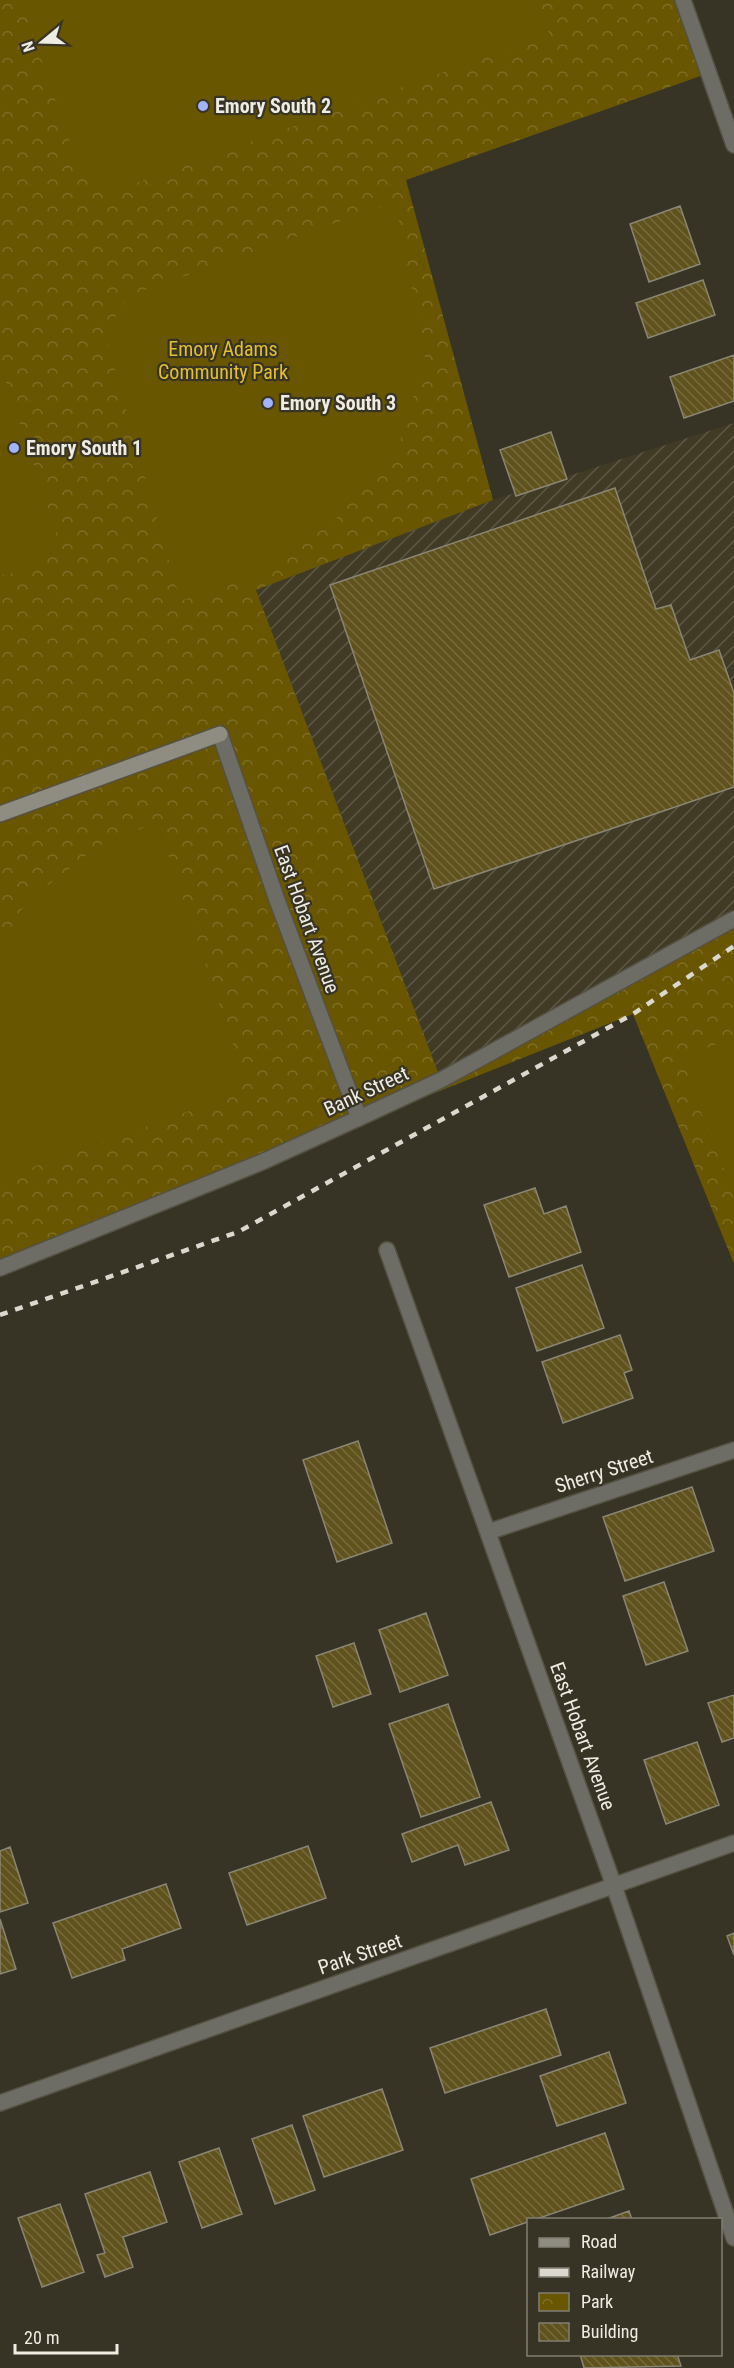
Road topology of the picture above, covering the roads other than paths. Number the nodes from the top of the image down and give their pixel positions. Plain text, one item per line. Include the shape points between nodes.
1 (683, 0) edge
2 (734, 145) edge
3 (0, 814) edge
4 (734, 919) edge
5 (358, 1118) junction
6 (387, 1250) dead end
7 (0, 1268) edge
8 (734, 1450) edge
9 (488, 1532) junction
10 (734, 1843) edge
11 (614, 1886) junction
12 (0, 2103) edge
13 (734, 2238) edge

1 - 2 street
3 - 5 street, East Hobart Avenue via 220,734 276,900
4 - 5 street, Bank Street via 441,1080
5 - 7 street, Bank Street via 262,1162
6 - 9 street, East Hobart Avenue
8 - 9 street, Sherry Street
9 - 11 street, East Hobart Avenue
10 - 11 street, Park Street
11 - 12 street, Park Street
11 - 13 street, East Hobart Avenue

